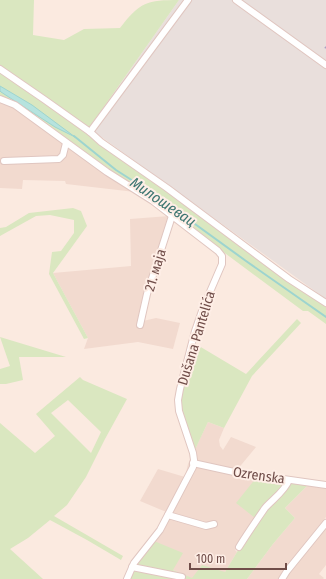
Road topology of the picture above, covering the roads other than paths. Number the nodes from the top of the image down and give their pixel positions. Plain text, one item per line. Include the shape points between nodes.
1 (188, 0) edge
2 (236, 0) edge
3 (326, 65) edge
4 (0, 69) edge
5 (0, 99) edge
6 (90, 132) junction
7 (66, 143) junction
8 (4, 161) dead end
9 (172, 216) junction
10 (326, 303) edge
11 (140, 325) dead end
12 (193, 464) junction
13 (289, 480) junction
14 (326, 486) edge
15 (168, 515) junction
16 (326, 523) edge
17 (214, 524) dead end
18 (239, 548) dead end
19 (132, 567) junction
20 (182, 577) dead end
21 (127, 579) edge
22 (282, 579) edge

1 - 6 street
2 - 3 street
4 - 6 street
5 - 7 street, Dušana Pantelića via 15,105
6 - 10 street
7 - 8 street via 59,160
7 - 9 street, Dušana Pantelića
9 - 11 street, 21. маја via 147,294
9 - 12 street, Dušana Pantelića via 218,251 223,260 195,331 178,400 179,411 193,453
12 - 13 street, Ozrenska
12 - 15 street
13 - 14 street, Ozrenska
13 - 18 street via 259,517
15 - 17 street via 206,526
15 - 19 street
16 - 22 street
19 - 20 street
19 - 21 street

